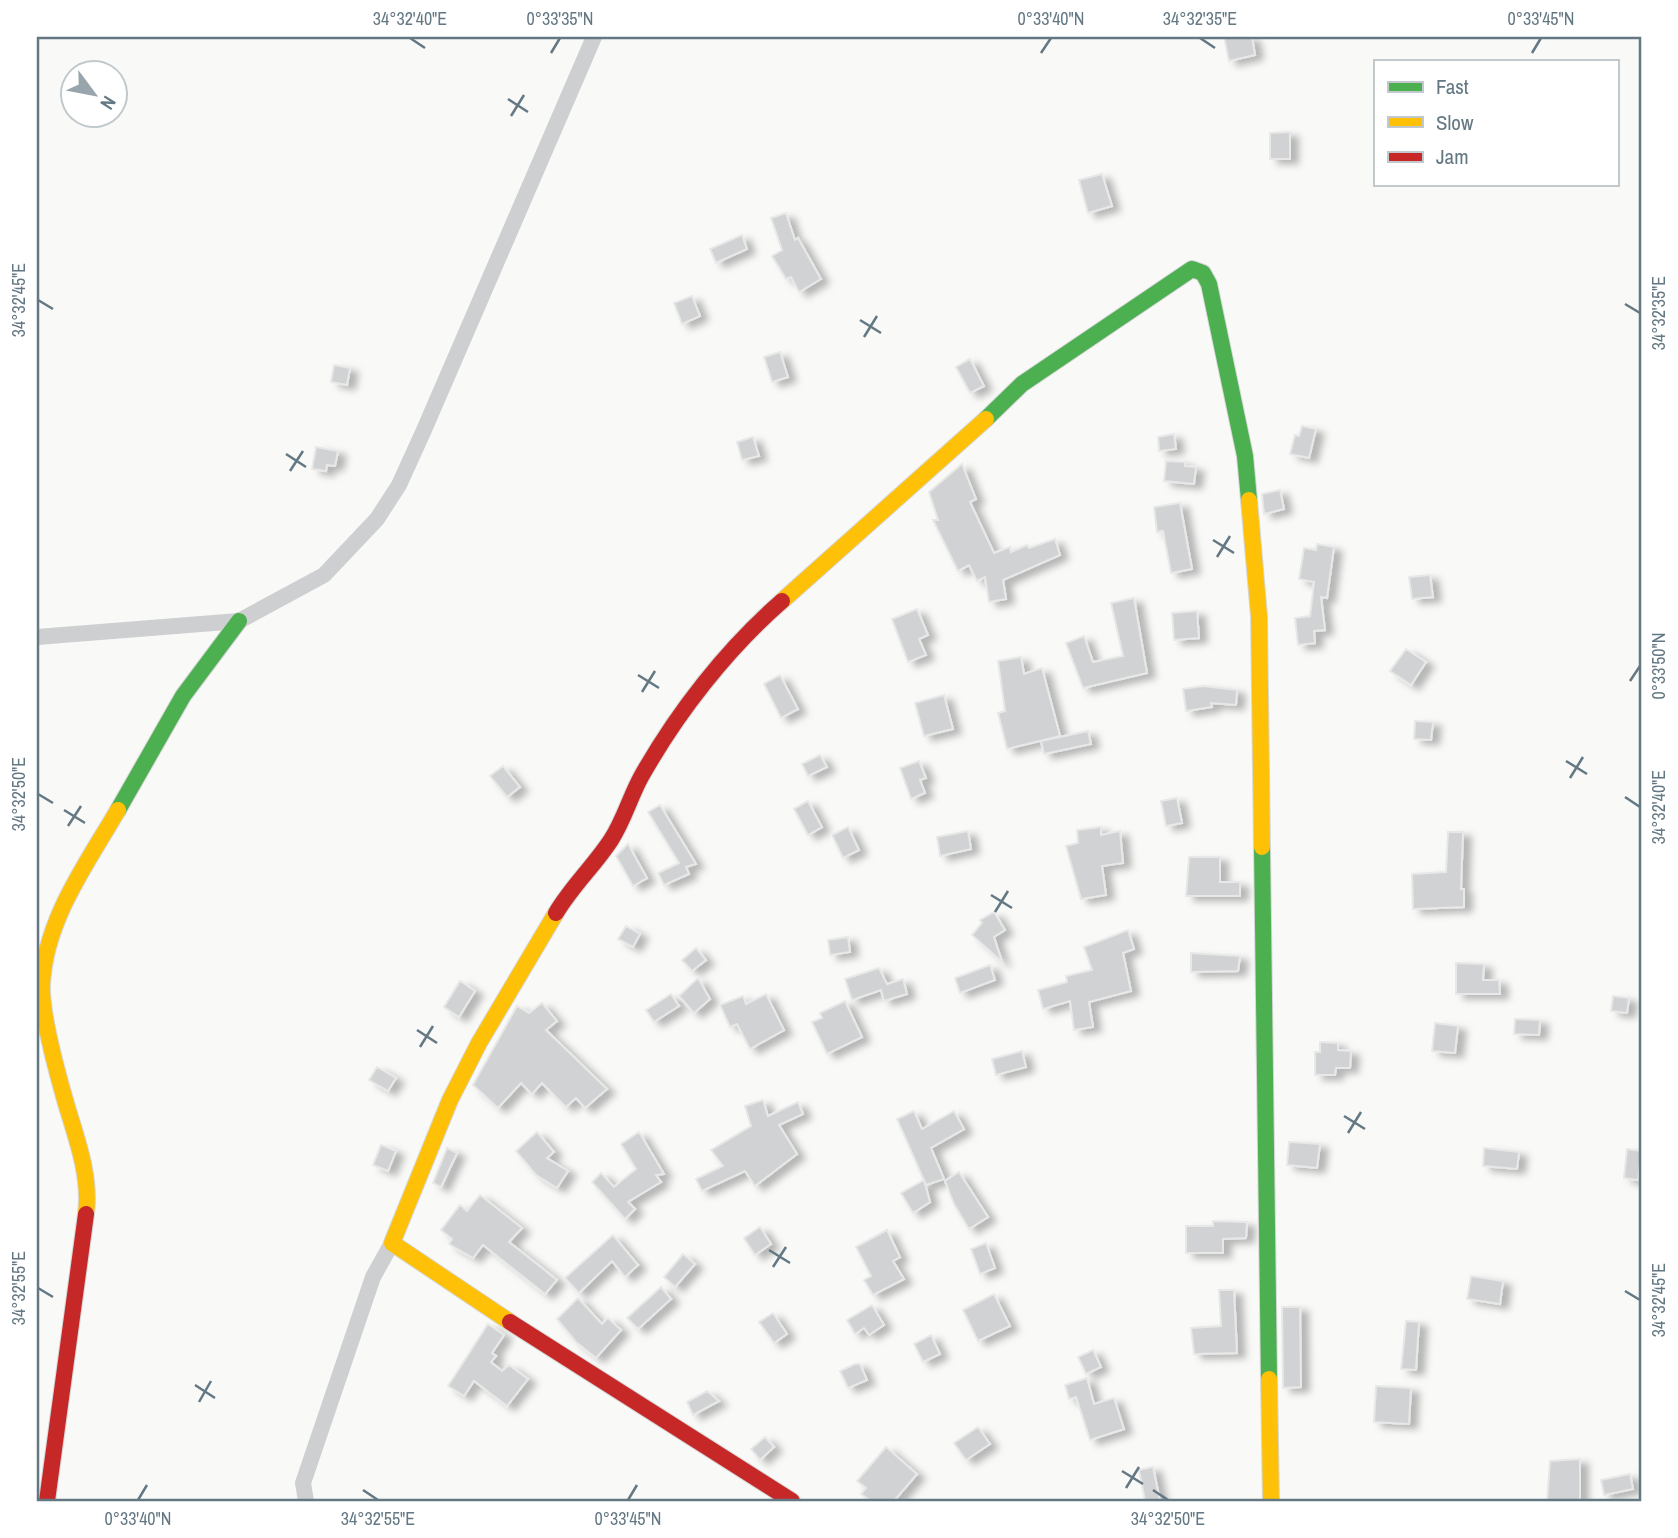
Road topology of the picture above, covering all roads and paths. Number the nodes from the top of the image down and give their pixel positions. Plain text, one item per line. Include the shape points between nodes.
1 (594, 37) edge
2 (239, 621) junction
3 (37, 637) edge
4 (392, 1243) junction
5 (47, 1501) edge
6 (306, 1501) edge
7 (792, 1501) edge
8 (1271, 1501) edge

1 - 2 street via 399,485 377,519 324,575
2 - 3 street
2 - 5 street via 183,696 58,915 48,945 42,988 46,1018 89,1193
4 - 6 street via 373,1277 303,1483
4 - 7 street
4 - 8 street via 450,1100 479,1043 572,886 609,843 639,779 685,708 765,616 954,451 1022,384 1110,321 1185,273 1199,269 1209,285 1245,456 1259,616

